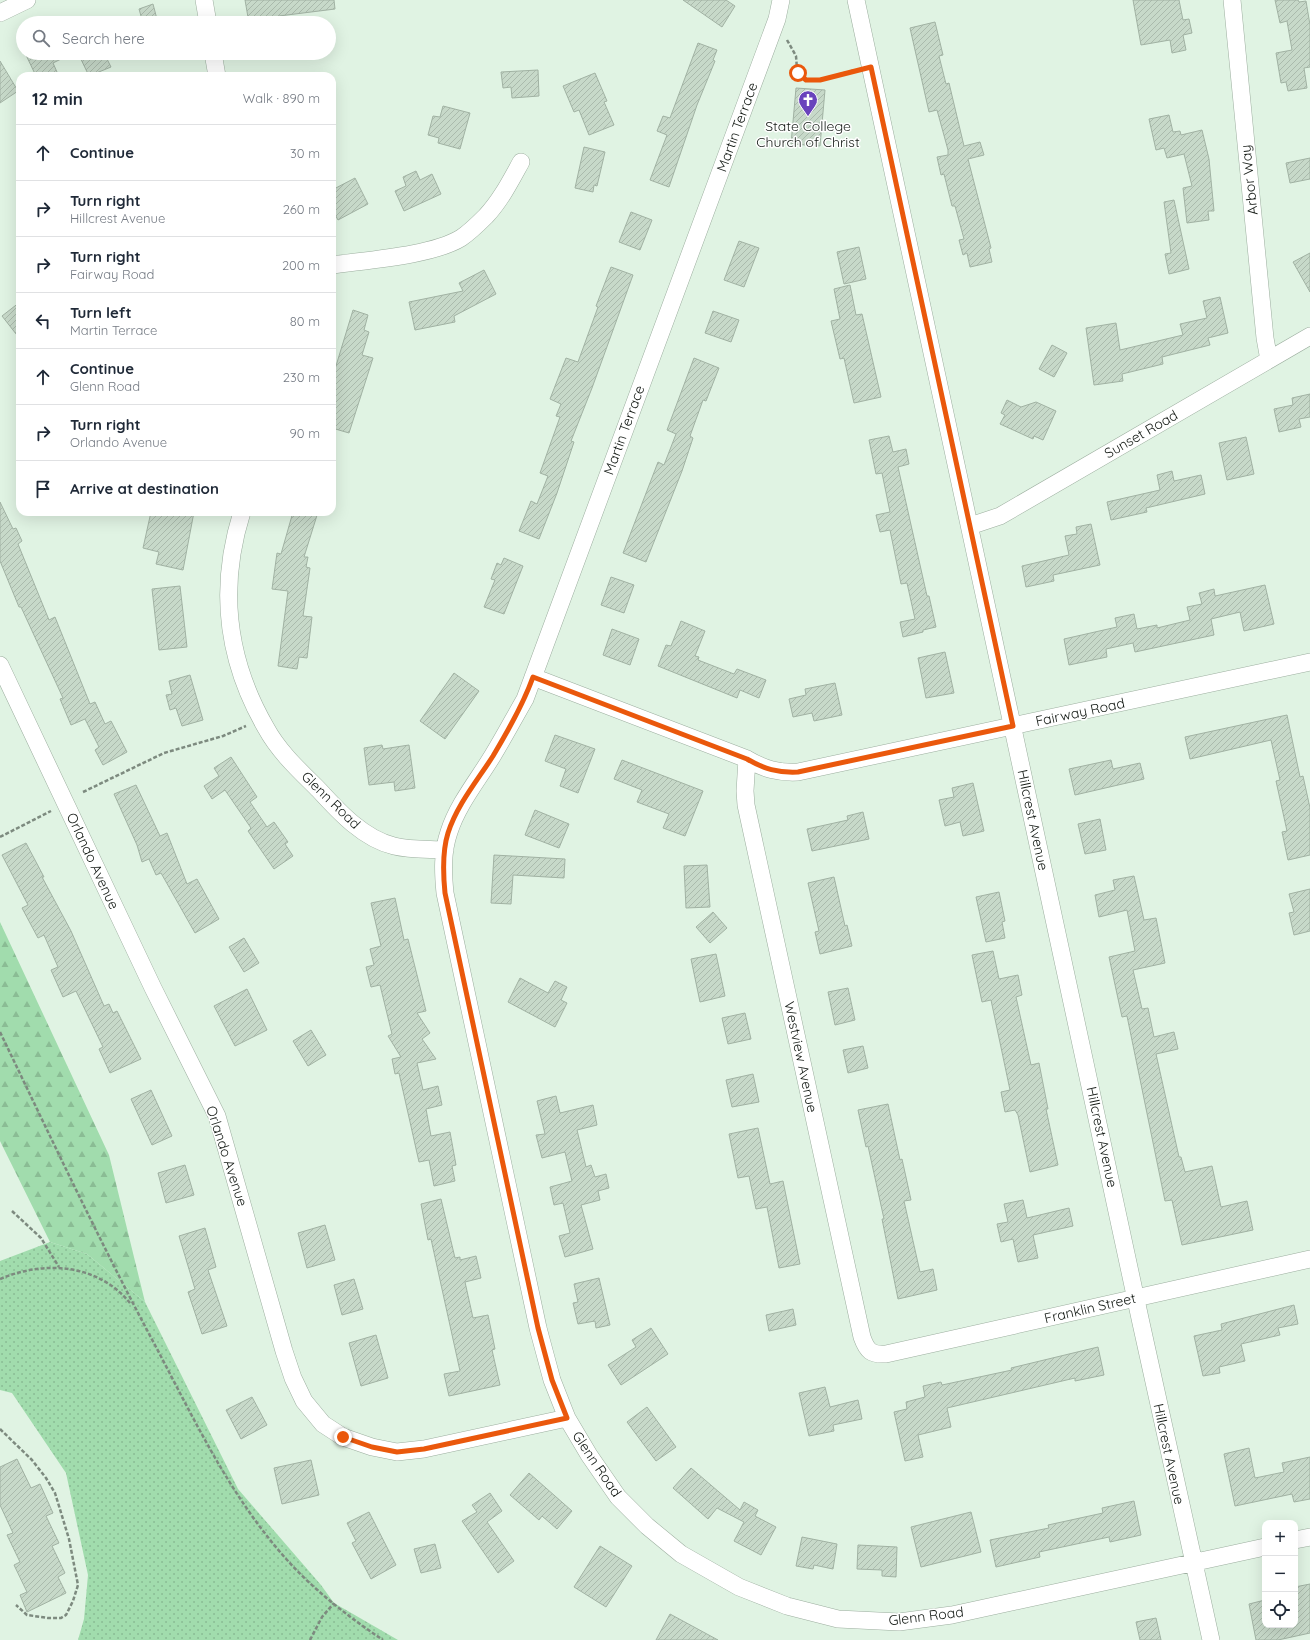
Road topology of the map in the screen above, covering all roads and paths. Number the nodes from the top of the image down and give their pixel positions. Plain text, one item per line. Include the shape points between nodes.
1 (27, 0) edge
2 (204, 0) edge
3 (781, 0) edge
4 (856, 0) edge
5 (1232, 0) edge
6 (0, 13) edge
7 (207, 16) edge
8 (790, 43) dead end
9 (214, 60) edge
10 (871, 67) junction
11 (216, 72) edge
12 (521, 162) dead end
13 (336, 265) edge
14 (1310, 336) edge
15 (1269, 360) junction
16 (241, 516) edge
17 (970, 526) junction
18 (1310, 662) edge
19 (0, 665) edge
20 (533, 677) junction
21 (246, 726) dead end
22 (1013, 726) junction
23 (747, 759) junction
24 (83, 792) dead end
25 (52, 810) dead end
26 (0, 837) edge
27 (445, 850) junction
28 (0, 1032) edge
29 (12, 1211) dead end
30 (1310, 1259) edge
31 (59, 1267) junction
32 (0, 1279) edge
33 (1137, 1297) junction
34 (134, 1308) junction
35 (870, 1352) joint
36 (567, 1418) junction
37 (0, 1429) edge
38 (1310, 1537) edge
39 (1298, 1539) edge
40 (1262, 1548) edge
41 (1193, 1562) junction
42 (334, 1603) junction
43 (16, 1605) dead end
44 (310, 1640) edge
45 (383, 1640) edge
46 (1211, 1640) edge

1 - 6 street
2 - 7 street
3 - 20 street, Martin Terrace via 771,34
4 - 10 street, Hillcrest Avenue
5 - 15 street, Arbor Way
8 - 10 path via 796,56 797,69 806,80 820,80
9 - 11 street
10 - 17 street, Hillcrest Avenue
12 - 13 street via 502,195 486,216 461,238 437,248 391,258
14 - 15 street, Sunset Road
15 - 17 street, Sunset Road via 1000,516
16 - 27 street, Glenn Road via 229,569 228,603 232,645 245,686 266,729 287,757 331,804 356,826 393,846
17 - 22 street, Hillcrest Avenue
18 - 22 street, Fairway Road
19 - 36 street, Orlando Avenue via 217,1116 284,1351 304,1401 323,1424 343,1437 397,1452
20 - 23 street, Fairway Road
20 - 27 street, Martin Terrace via 525,699 456,815 448,833
21 - 24 path via 223,736 164,753
22 - 23 street, Fairway Road via 798,772 774,771
22 - 33 street, Hillcrest Avenue
23 - 35 street, Westview Avenue via 746,806 862,1337
25 - 26 path
27 - 36 street, Glenn Road via 445,893 538,1328 552,1380
28 - 34 path
29 - 31 path via 41,1238
30 - 33 street, Franklin Street
31 - 32 path via 36,1268
31 - 34 path via 73,1269 107,1282 121,1292
33 - 35 street, Franklin Street via 886,1354 876,1355
33 - 41 street, Hillcrest Avenue
34 - 42 path via 213,1455 244,1505 289,1563
36 - 41 street, Glenn Road via 618,1497 647,1526 681,1554 739,1587 787,1606 838,1619 899,1622 952,1615
37 - 43 path via 32,1460 55,1493 69,1539 78,1585 66,1615 61,1618 28,1615
38 - 39 street
40 - 41 street, Glenn Road
41 - 46 street, Hillcrest Avenue
42 - 44 path via 322,1617
42 - 45 path

